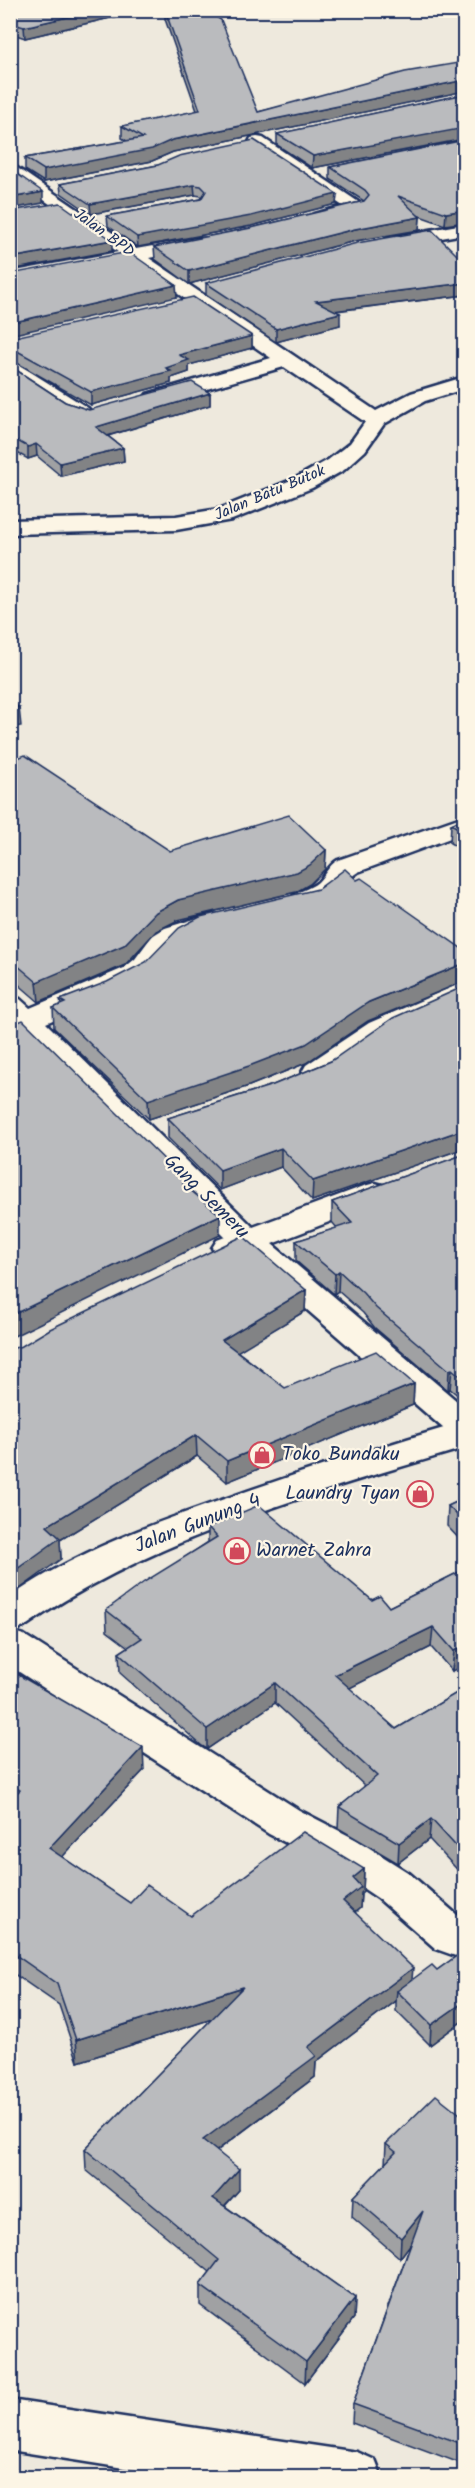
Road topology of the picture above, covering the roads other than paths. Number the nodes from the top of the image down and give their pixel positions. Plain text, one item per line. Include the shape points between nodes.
1 (280, 137) edge
2 (257, 142) junction
3 (236, 146) edge
4 (10, 168) edge
5 (330, 172) edge
6 (308, 176) junction
7 (65, 185) edge
8 (44, 189) junction
9 (66, 206) junction
10 (44, 210) edge
11 (113, 217) edge
12 (89, 222) junction
13 (301, 222) edge
14 (465, 229) edge
15 (215, 240) edge
16 (377, 244) edge
17 (133, 255) junction
18 (10, 278) edge
19 (215, 286) edge
20 (186, 299) junction
21 (287, 360) junction
22 (10, 365) edge
23 (465, 383) edge
24 (134, 404) edge
25 (101, 413) edge
26 (376, 420) junction
27 (10, 527) edge
28 (465, 824) edge
29 (282, 906) edge
30 (237, 916) edge
31 (465, 991) edge
32 (19, 1013) edge
33 (290, 1083) edge
34 (175, 1123) edge
35 (143, 1134) junction
36 (399, 1184) edge
37 (246, 1239) junction
38 (198, 1263) edge
39 (465, 1426) edge
40 (465, 1435) edge
41 (10, 1617) edge
42 (10, 1646) edge
43 (465, 1941) edge
44 (10, 2425) edge
45 (357, 2478) edge

1 - 2 street
2 - 3 street
2 - 6 street
4 - 8 street, Jalan BPD
5 - 6 street
6 - 13 street via 357,207
7 - 8 street
8 - 9 street, Jalan BPD
9 - 10 street
9 - 12 street, Jalan BPD
11 - 12 street
12 - 17 street, Jalan BPD
14 - 16 street
15 - 17 street
17 - 18 street
17 - 20 street, Jalan BPD
19 - 20 street
20 - 21 street, Jalan BPD
21 - 24 street
21 - 26 street, Jalan BPD
22 - 25 street via 74,408
23 - 26 street, Jalan Batu Butok via 418,397
26 - 27 street, Jalan Batu Butok via 358,447 336,465 304,483 224,515 176,523
28 - 29 street via 348,866 320,894
30 - 32 street via 192,926 174,935 156,948 153,958 135,974
31 - 33 street via 380,1029 318,1072
32 - 35 street, Gang Semeru
34 - 35 street
35 - 37 street, Gang Semeru
36 - 37 street
37 - 38 street
37 - 39 street, Gang Semeru
40 - 41 street, Jalan Gunung 4 via 329,1476 153,1538 35,1598
42 - 43 street via 284,1822 342,1852 394,1886 451,1936
44 - 45 street

